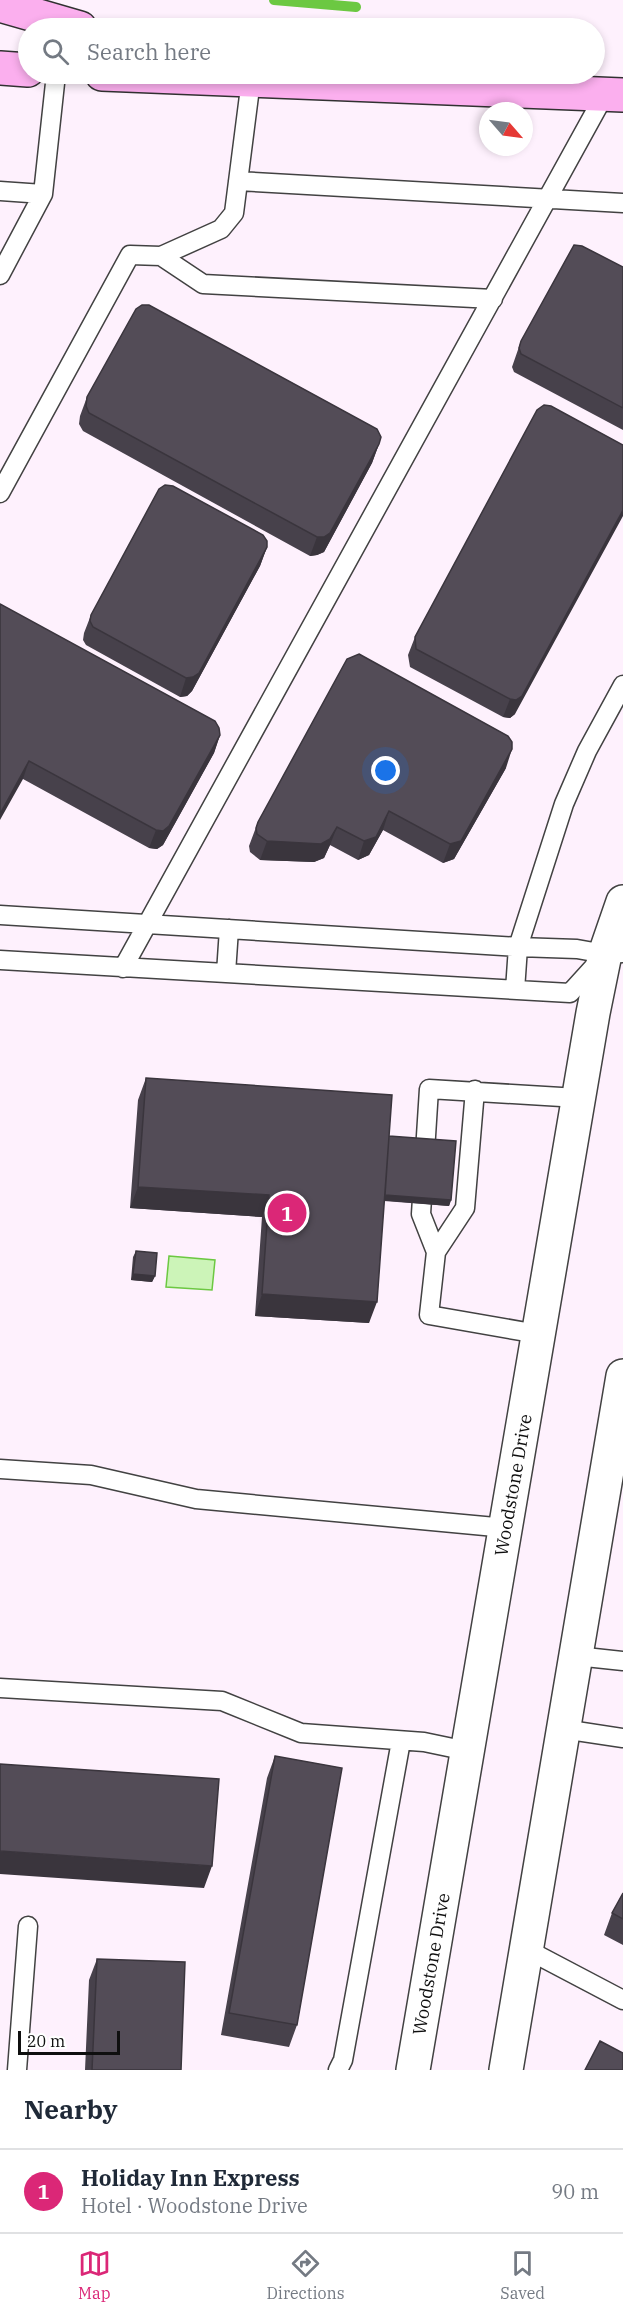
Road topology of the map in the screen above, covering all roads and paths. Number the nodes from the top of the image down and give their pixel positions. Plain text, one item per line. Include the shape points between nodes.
1 (0, 5) edge
2 (45, 18) edge
3 (0, 68) edge
4 (18, 69) edge
5 (55, 84) edge
6 (231, 84) edge
7 (389, 84) edge
8 (614, 94) edge
9 (238, 181) junction
10 (0, 191) edge
11 (43, 194) junction
12 (549, 199) junction
13 (623, 203) edge
14 (161, 256) junction
15 (0, 275) edge
16 (493, 299) junction
17 (0, 493) edge
18 (623, 685) edge
19 (623, 903) edge
20 (0, 915) edge
21 (146, 924) junction
22 (230, 929) junction
23 (518, 947) junction
24 (614, 954) edge
25 (0, 960) edge
26 (123, 968) junction
27 (226, 973) junction
28 (515, 990) junction
29 (475, 1090) junction
30 (578, 1098) junction
31 (436, 1252) junction
32 (538, 1334) junction
33 (623, 1376) edge
34 (0, 1469) edge
35 (506, 1528) junction
36 (576, 1656) junction
37 (623, 1661) edge
38 (0, 1688) edge
39 (563, 1728) junction
40 (623, 1738) edge
41 (401, 1741) junction
42 (467, 1751) junction
43 (28, 1926) dead end
44 (526, 1949) junction
45 (623, 2000) edge
46 (17, 2070) edge
47 (338, 2070) edge
48 (413, 2070) edge
49 (506, 2070) edge

1 - 2 main road
3 - 4 main road
5 - 11 lane
6 - 9 lane
7 - 8 main road
8 - 12 lane
9 - 12 lane
9 - 14 lane via 234,213 221,229
10 - 11 lane
11 - 15 lane
12 - 13 lane
12 - 16 lane
14 - 16 lane via 203,284
14 - 17 lane via 130,255
16 - 21 lane
18 - 23 lane via 564,804
19 - 24 street, Woodstone Drive
20 - 21 lane
21 - 22 lane
21 - 26 lane
22 - 23 lane
22 - 27 lane
23 - 24 lane
23 - 28 lane
24 - 28 lane via 570,993
24 - 30 street, Woodstone Drive
25 - 26 lane
26 - 27 lane
27 - 28 lane
29 - 30 lane
29 - 31 lane via 465,1208
29 - 31 lane via 429,1089 421,1214
30 - 32 street, Woodstone Drive
31 - 32 lane via 429,1315
32 - 35 street, Woodstone Drive
33 - 36 street
34 - 35 lane via 91,1474 196,1499
35 - 42 street, Woodstone Drive
36 - 37 lane
36 - 39 street
38 - 41 lane via 222,1701 301,1733
39 - 40 lane
39 - 44 street
41 - 42 lane
41 - 47 lane via 343,2060
42 - 48 street, Woodstone Drive
43 - 46 lane
44 - 45 lane
44 - 49 street

